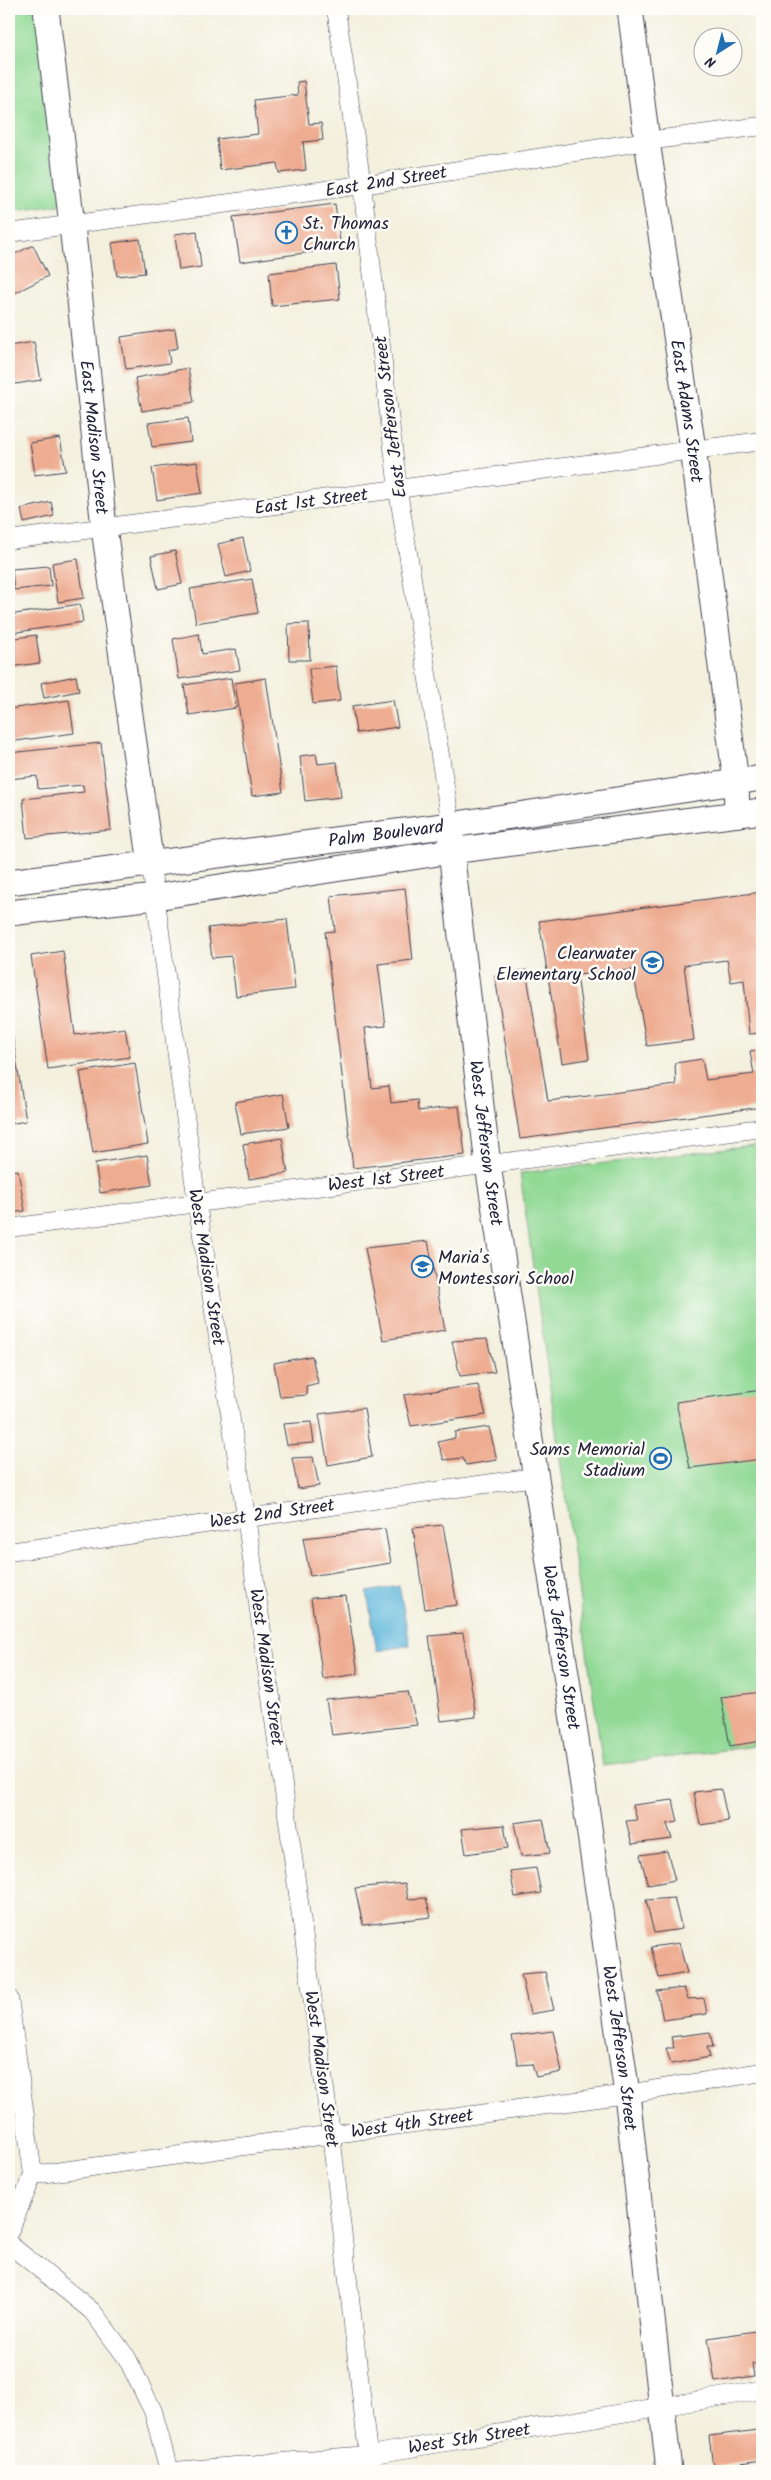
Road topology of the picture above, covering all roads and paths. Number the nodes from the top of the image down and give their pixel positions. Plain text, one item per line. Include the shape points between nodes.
1 (46, 9) edge
2 (336, 9) edge
3 (630, 9) edge
4 (762, 126) edge
5 (647, 141) junction
6 (362, 185) junction
7 (72, 224) junction
8 (9, 233) edge
9 (762, 441) edge
10 (693, 450) junction
11 (398, 490) junction
12 (104, 528) junction
13 (9, 540) edge
14 (762, 778) edge
15 (736, 782) junction
16 (762, 811) edge
17 (737, 814) junction
18 (451, 825) junction
19 (451, 851) junction
20 (151, 865) junction
21 (9, 882) edge
22 (156, 897) junction
23 (11, 913) edge
24 (762, 1128) edge
25 (488, 1165) junction
26 (197, 1203) junction
27 (9, 1228) edge
28 (535, 1477) junction
29 (246, 1516) junction
30 (9, 1552) edge
31 (9, 1998) edge
32 (762, 2072) edge
33 (627, 2094) junction
34 (331, 2134) junction
35 (33, 2175) junction
36 (9, 2232) edge
37 (9, 2244) edge
38 (762, 2390) edge
39 (661, 2406) junction
40 (369, 2463) edge
41 (170, 2471) edge
42 (174, 2471) edge
43 (669, 2471) edge

1 - 7 street, East Madison Street
2 - 6 street, East Jefferson Street
3 - 5 street, East Adams Street
4 - 5 street, East 2nd Street
5 - 6 street, East 2nd Street
5 - 10 street, East Adams Street
6 - 7 street, East 2nd Street
6 - 11 street, East Jefferson Street
7 - 8 street, East 2nd Street
7 - 12 street, East Madison Street
9 - 10 street, East 1st Street
10 - 11 street, East 1st Street
10 - 15 street, East Adams Street
11 - 12 street, East 1st Street
11 - 18 street, East Jefferson Street
12 - 13 street, East 1st Street
12 - 20 street, East Madison Street
14 - 15 street, Palm Boulevard
15 - 17 street, East Adams Street
15 - 18 street, Palm Boulevard
16 - 17 street, Palm Boulevard
17 - 19 street, Palm Boulevard
18 - 19 street, West Jefferson Street
18 - 20 street, Palm Boulevard
19 - 22 street, Palm Boulevard
19 - 25 street, West Jefferson Street
20 - 21 street, Palm Boulevard
20 - 22 street, West Madison Street
21 - 23 street
22 - 23 street, Palm Boulevard
22 - 26 street, West Madison Street
24 - 25 street, West 1st Street
25 - 26 street, West 1st Street
25 - 28 street, West Jefferson Street
26 - 27 street, West 1st Street
26 - 29 street, West Madison Street
28 - 29 street, West 2nd Street
28 - 33 street, West Jefferson Street
29 - 30 street, West 2nd Street
29 - 34 street, West Madison Street
31 - 35 street
32 - 33 street, West 4th Street
33 - 34 street, West 4th Street
33 - 39 street, West Jefferson Street
34 - 35 street, West 4th Street
34 - 40 street, West Madison Street
35 - 36 street
37 - 41 street via 92,2311 127,2358 153,2411
38 - 39 street, West 5th Street
39 - 40 street, West 5th Street
39 - 43 street, West Jefferson Street
40 - 42 street, West 5th Street

